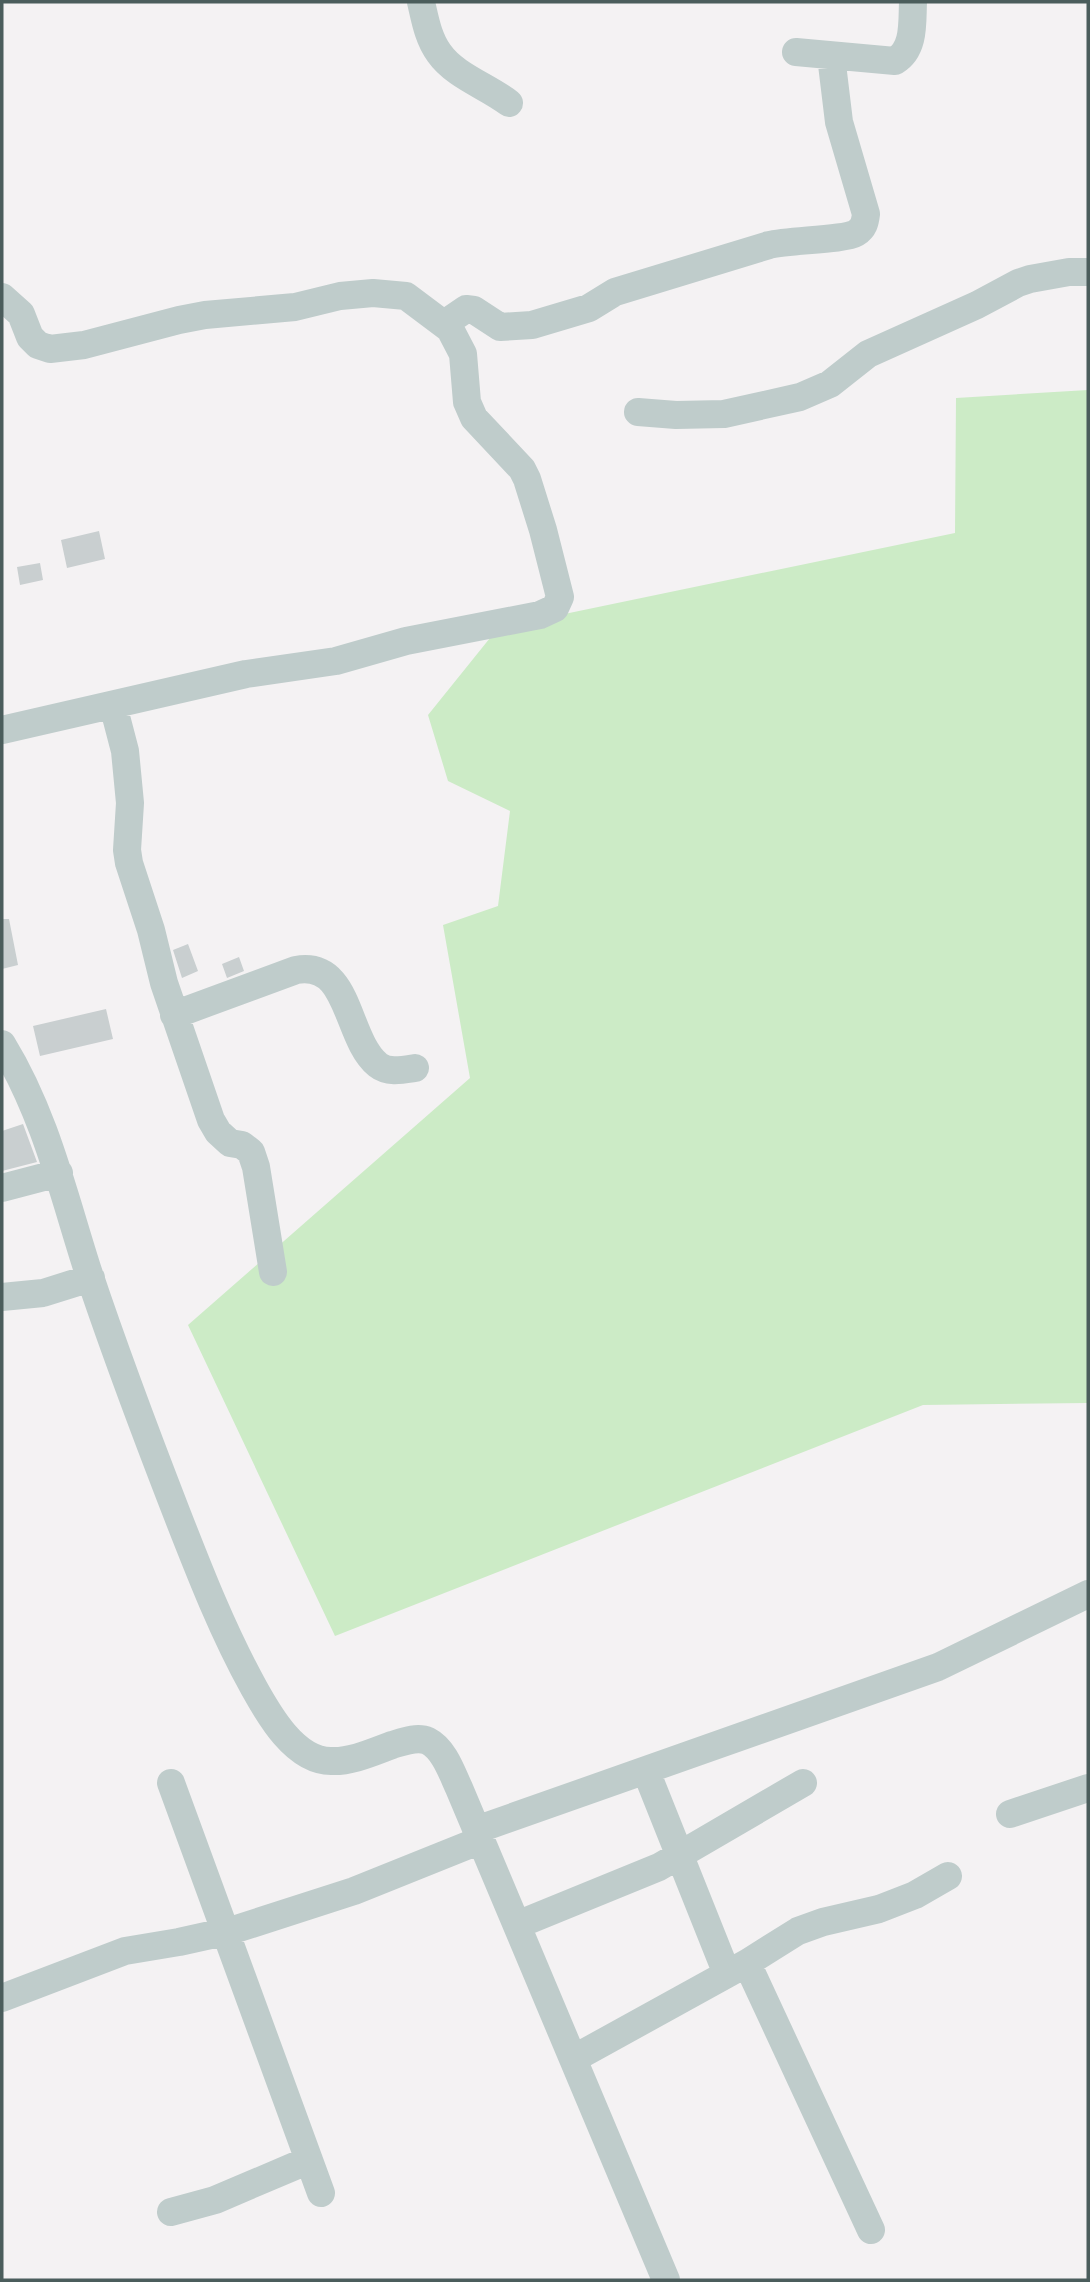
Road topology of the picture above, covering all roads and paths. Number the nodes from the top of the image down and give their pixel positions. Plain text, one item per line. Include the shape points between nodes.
1 (421, 2) edge
2 (913, 2) edge
3 (796, 52) dead end
4 (831, 56) junction
5 (509, 103) dead end
6 (1088, 272) edge
7 (2, 298) edge
8 (444, 324) junction
9 (638, 412) dead end
10 (113, 705) junction
11 (2, 730) edge
12 (174, 1015) junction
13 (2, 1044) edge
14 (415, 1068) dead end
15 (59, 1173) junction
16 (2, 1188) edge
17 (273, 1272) dead end
18 (91, 1279) junction
19 (2, 1297) edge
20 (1088, 1594) edge
21 (646, 1770) junction
22 (172, 1783) dead end
23 (803, 1783) dead end
24 (1088, 1788) edge
25 (1010, 1814) dead end
26 (479, 1835) junction
27 (680, 1855) junction
28 (948, 1876) dead end
29 (517, 1925) junction
30 (225, 1932) junction
31 (737, 1968) junction
32 (2, 1998) edge
33 (573, 2059) junction
34 (309, 2160) junction
35 (320, 2193) dead end
36 (171, 2211) dead end
37 (871, 2230) dead end
38 (666, 2280) edge

1 - 5 street via 440,55
2 - 4 street via 911,38 902,57 895,61
3 - 4 street
4 - 8 street via 839,122 866,214 864,226 855,234 769,245 615,292 581,312 532,325 500,327 466,309
6 - 9 street via 1018,283 875,350 830,384 800,397 724,414
7 - 8 street via 21,314 30,337 50,349 84,345 179,320 373,293 406,296
8 - 10 street via 463,354 467,402 474,418 527,479 560,597 555,608 336,661 246,674
10 - 11 street
10 - 12 street via 125,751 130,803 127,850
12 - 14 street via 308,968 321,971 332,981 378,1065 391,1071
12 - 17 street via 211,1120 230,1143 251,1152
13 - 15 street via 42,1124
15 - 16 street
15 - 18 street
18 - 19 street via 43,1293
18 - 26 street via 213,1604 270,1714 295,1746 322,1760 350,1759 403,1741 431,1742 450,1767
20 - 21 street via 937,1667
21 - 26 street
21 - 27 street
22 - 30 street
23 - 27 street
24 - 25 street
26 - 29 street
26 - 30 street via 377,1883
27 - 29 street
27 - 31 street
28 - 31 street via 879,1909 798,1931
29 - 33 street
30 - 32 street via 125,1951
30 - 34 street
31 - 33 street
31 - 37 street
33 - 38 street
34 - 35 street
34 - 36 street via 215,2200

